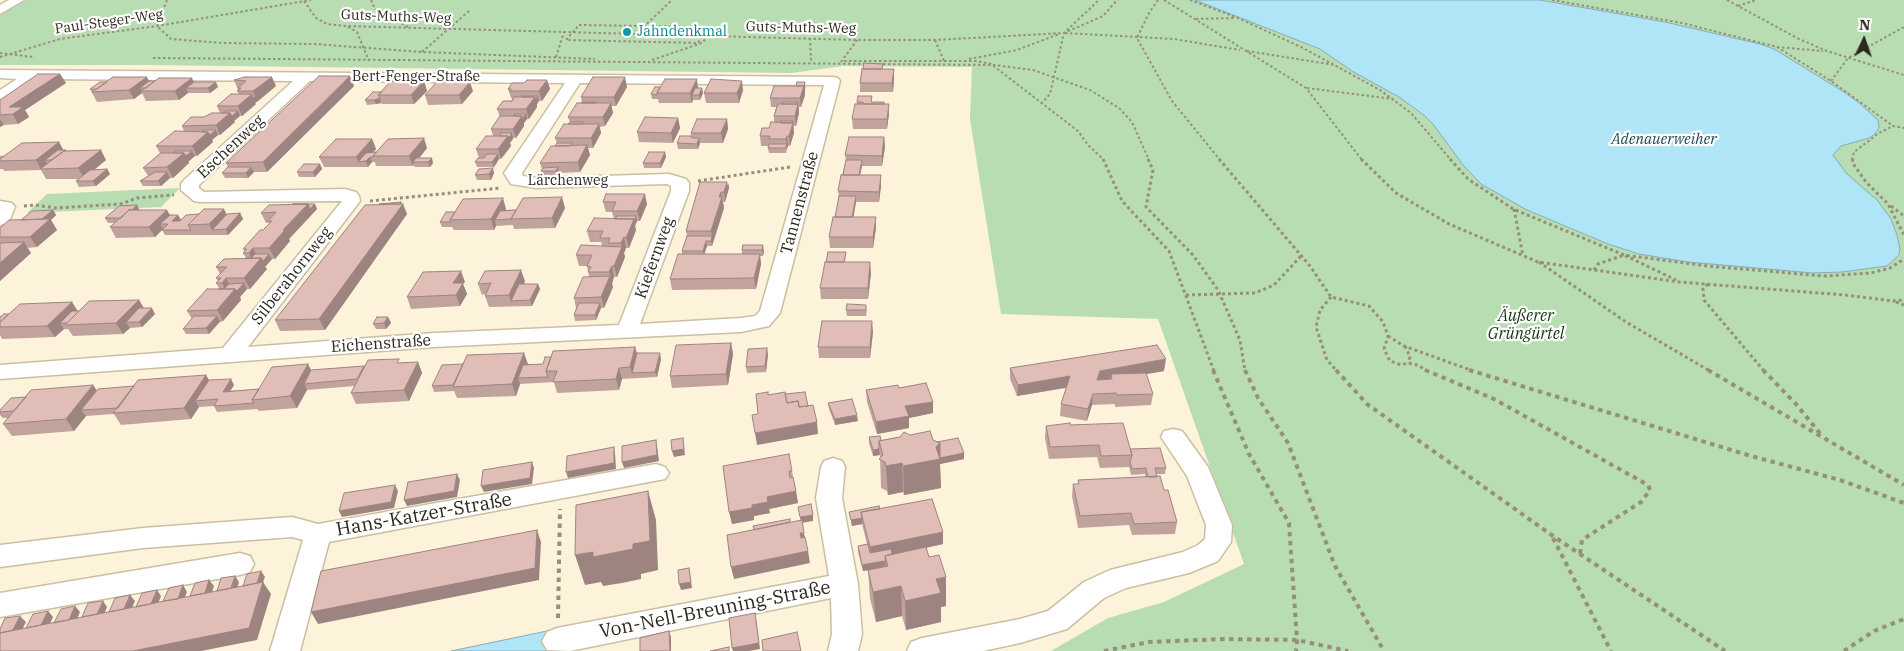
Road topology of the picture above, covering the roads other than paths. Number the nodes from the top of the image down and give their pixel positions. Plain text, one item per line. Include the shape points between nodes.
1 (18, 0) edge
2 (0, 10) edge
3 (0, 74) edge
4 (34, 74) junction
5 (307, 76) junction
6 (576, 78) junction
7 (833, 81) joint
8 (0, 97) edge
9 (680, 183) joint
10 (350, 200) joint
11 (762, 321) joint
12 (627, 331) junction
13 (230, 355) junction
14 (0, 372) edge
15 (1172, 437) dead end
16 (833, 467) dead end
17 (656, 473) dead end
18 (318, 534) junction
19 (0, 556) edge
20 (240, 564) dead end
21 (844, 584) junction
22 (0, 604) edge
23 (557, 641) road end
24 (285, 651) edge
25 (843, 651) edge
26 (922, 651) edge

1 - 2 street
3 - 4 street, Bert-Fenger-Straße
4 - 5 street, Bert-Fenger-Straße
4 - 8 street
5 - 6 street, Bert-Fenger-Straße
5 - 10 street, Eschenweg via 190,184 190,190 200,197 344,194
6 - 7 street, Bert-Fenger-Straße
6 - 9 street, Lärchenweg via 514,173 517,180 536,183 669,180
7 - 11 street, Tannenstraße via 770,313
9 - 12 street, Kiefernweg
10 - 13 street, Silberahornweg
11 - 12 street, Eichenstraße
12 - 13 street, Eichenstraße via 434,340
13 - 14 street, Eichenstraße
15 - 26 street via 1199,473 1218,526 1218,542 1208,553 1189,562 1120,578 1094,590 1057,620
16 - 21 street, Von-Nell-Breuning-Straße via 829,498
17 - 18 street, Hans-Katzer-Straße
18 - 19 street via 292,527 143,538
18 - 24 street, Hans-Katzer-Straße
20 - 22 street
21 - 23 street, Von-Nell-Breuning-Straße
21 - 25 street, Von-Nell-Breuning-Straße via 847,634

